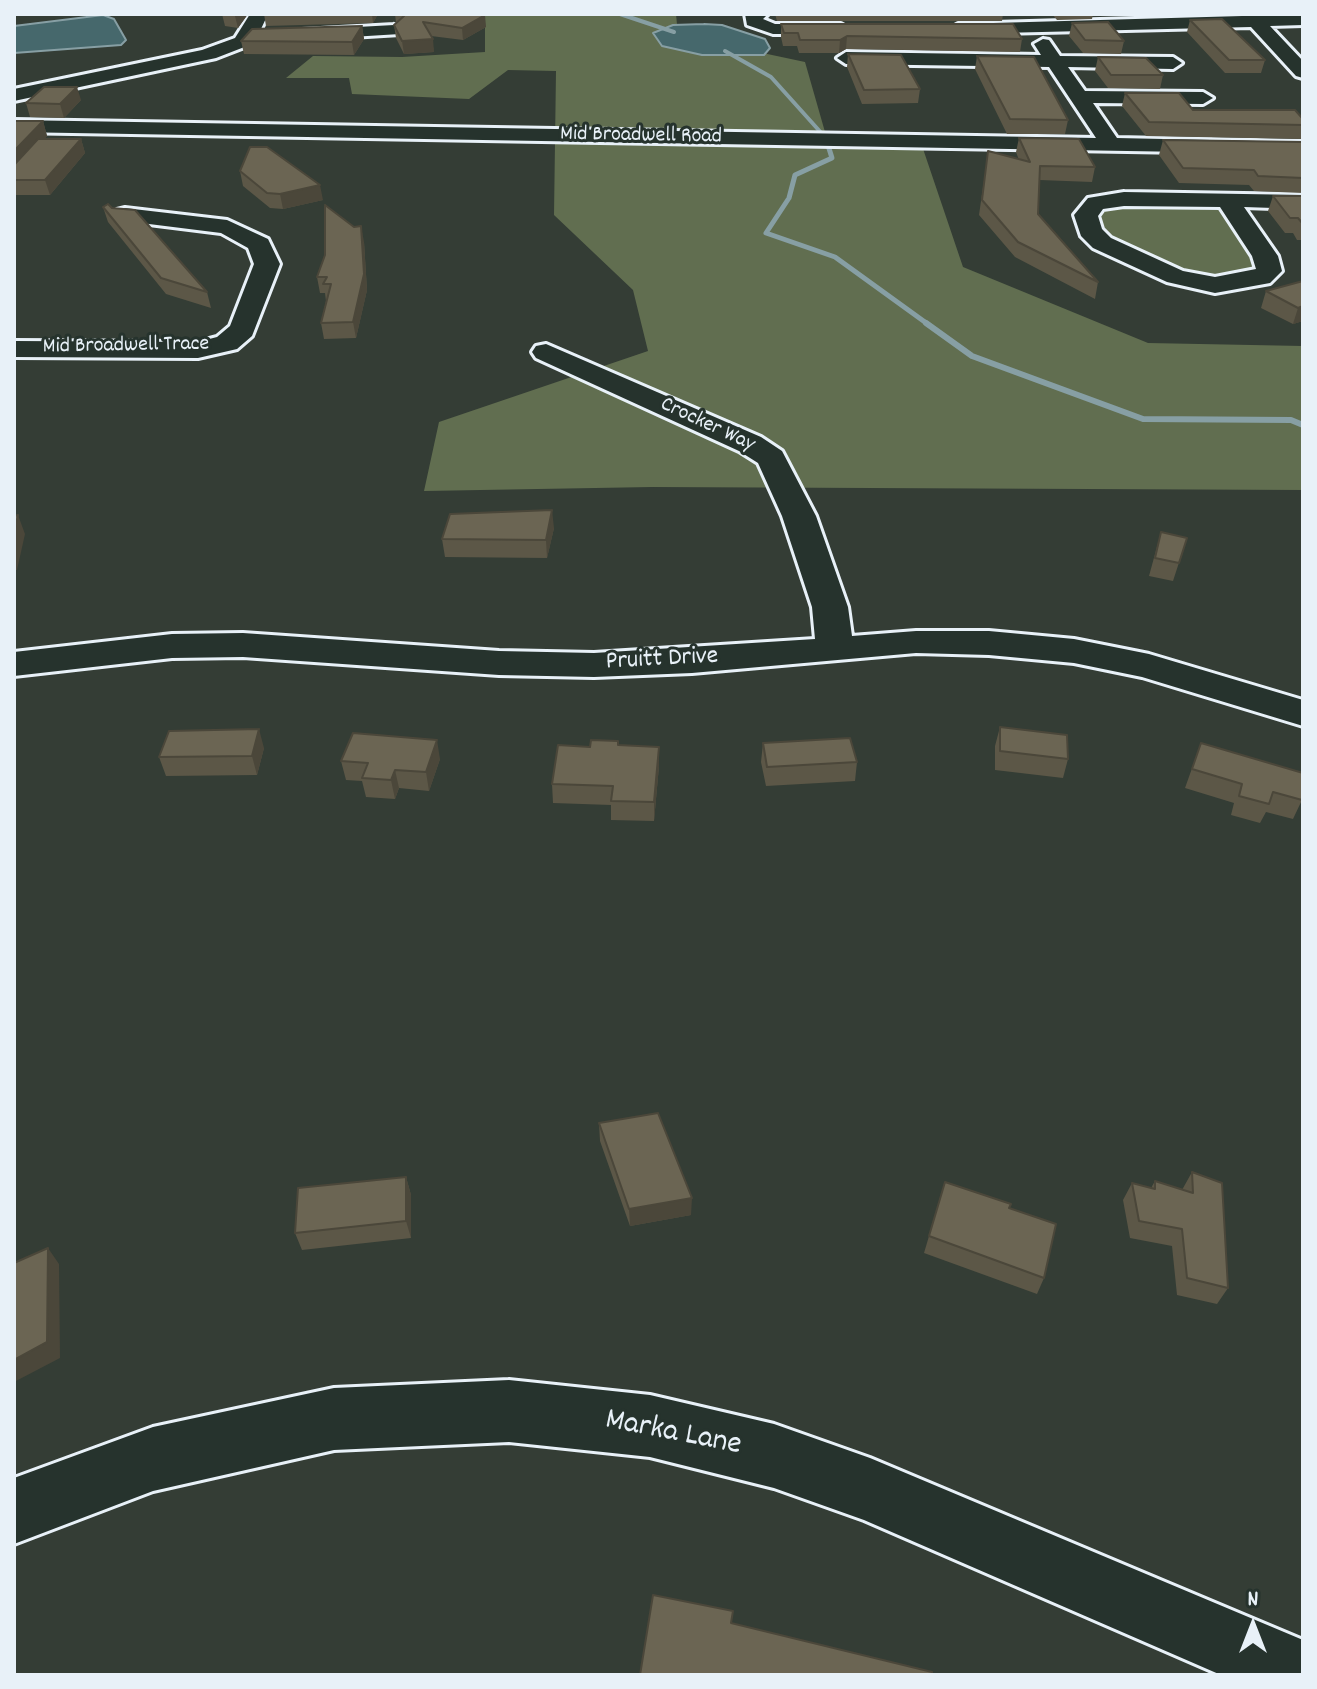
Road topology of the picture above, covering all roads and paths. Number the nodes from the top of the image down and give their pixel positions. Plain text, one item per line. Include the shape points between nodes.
1 (259, 14) edge
2 (759, 14) edge
3 (1174, 14) edge
4 (1252, 17) edge
5 (1303, 20) edge
6 (1028, 21) edge
7 (867, 29) edge
8 (942, 29) edge
9 (394, 30) edge
10 (248, 34) junction
11 (1151, 34) dead end
12 (823, 58) edge
13 (1055, 62) junction
14 (1173, 63) junction
15 (168, 65) junction
16 (1303, 72) edge
17 (191, 81) dead end
18 (14, 95) edge
19 (1079, 97) junction
20 (1203, 98) junction
21 (1222, 118) edge
22 (14, 126) edge
23 (1111, 145) junction
24 (1303, 150) edge
25 (1227, 200) junction
26 (1303, 202) edge
27 (125, 215) edge
28 (14, 349) edge
29 (546, 352) dead end
30 (835, 647) junction
31 (14, 664) edge
32 (1303, 713) edge
33 (14, 1511) edge
34 (1303, 1675) edge

1 - 10 street
2 - 7 street via 753,21 773,29
3 - 4 street
4 - 5 street
4 - 6 street
4 - 16 street
6 - 8 street
6 - 13 street
9 - 10 street
10 - 15 street via 241,42
11 - 14 street
12 - 13 street
13 - 14 street
13 - 19 street
14 - 20 street
15 - 17 street
15 - 18 street
19 - 20 street
19 - 23 street
20 - 21 street
22 - 23 street, Mid Broadwell Road
23 - 24 street, Mid Broadwell Road
25 - 25 street via 1124,199 1096,203 1086,215 1090,231 1102,243 1176,277 1215,285 1261,278 1269,271 1265,256
25 - 26 street
27 - 28 street, Mid Broadwell Trace via 227,227 259,244 267,264 242,330 227,343 198,350
29 - 30 street, Crocker Way via 771,458 799,516 830,607
30 - 31 street, Pruitt Drive via 594,665 243,645 172,646
30 - 32 street, Pruitt Drive via 960,642 1074,651 1149,666
33 - 34 street, Marka Lane via 153,1459 334,1419 509,1411 650,1426 774,1456 870,1490

